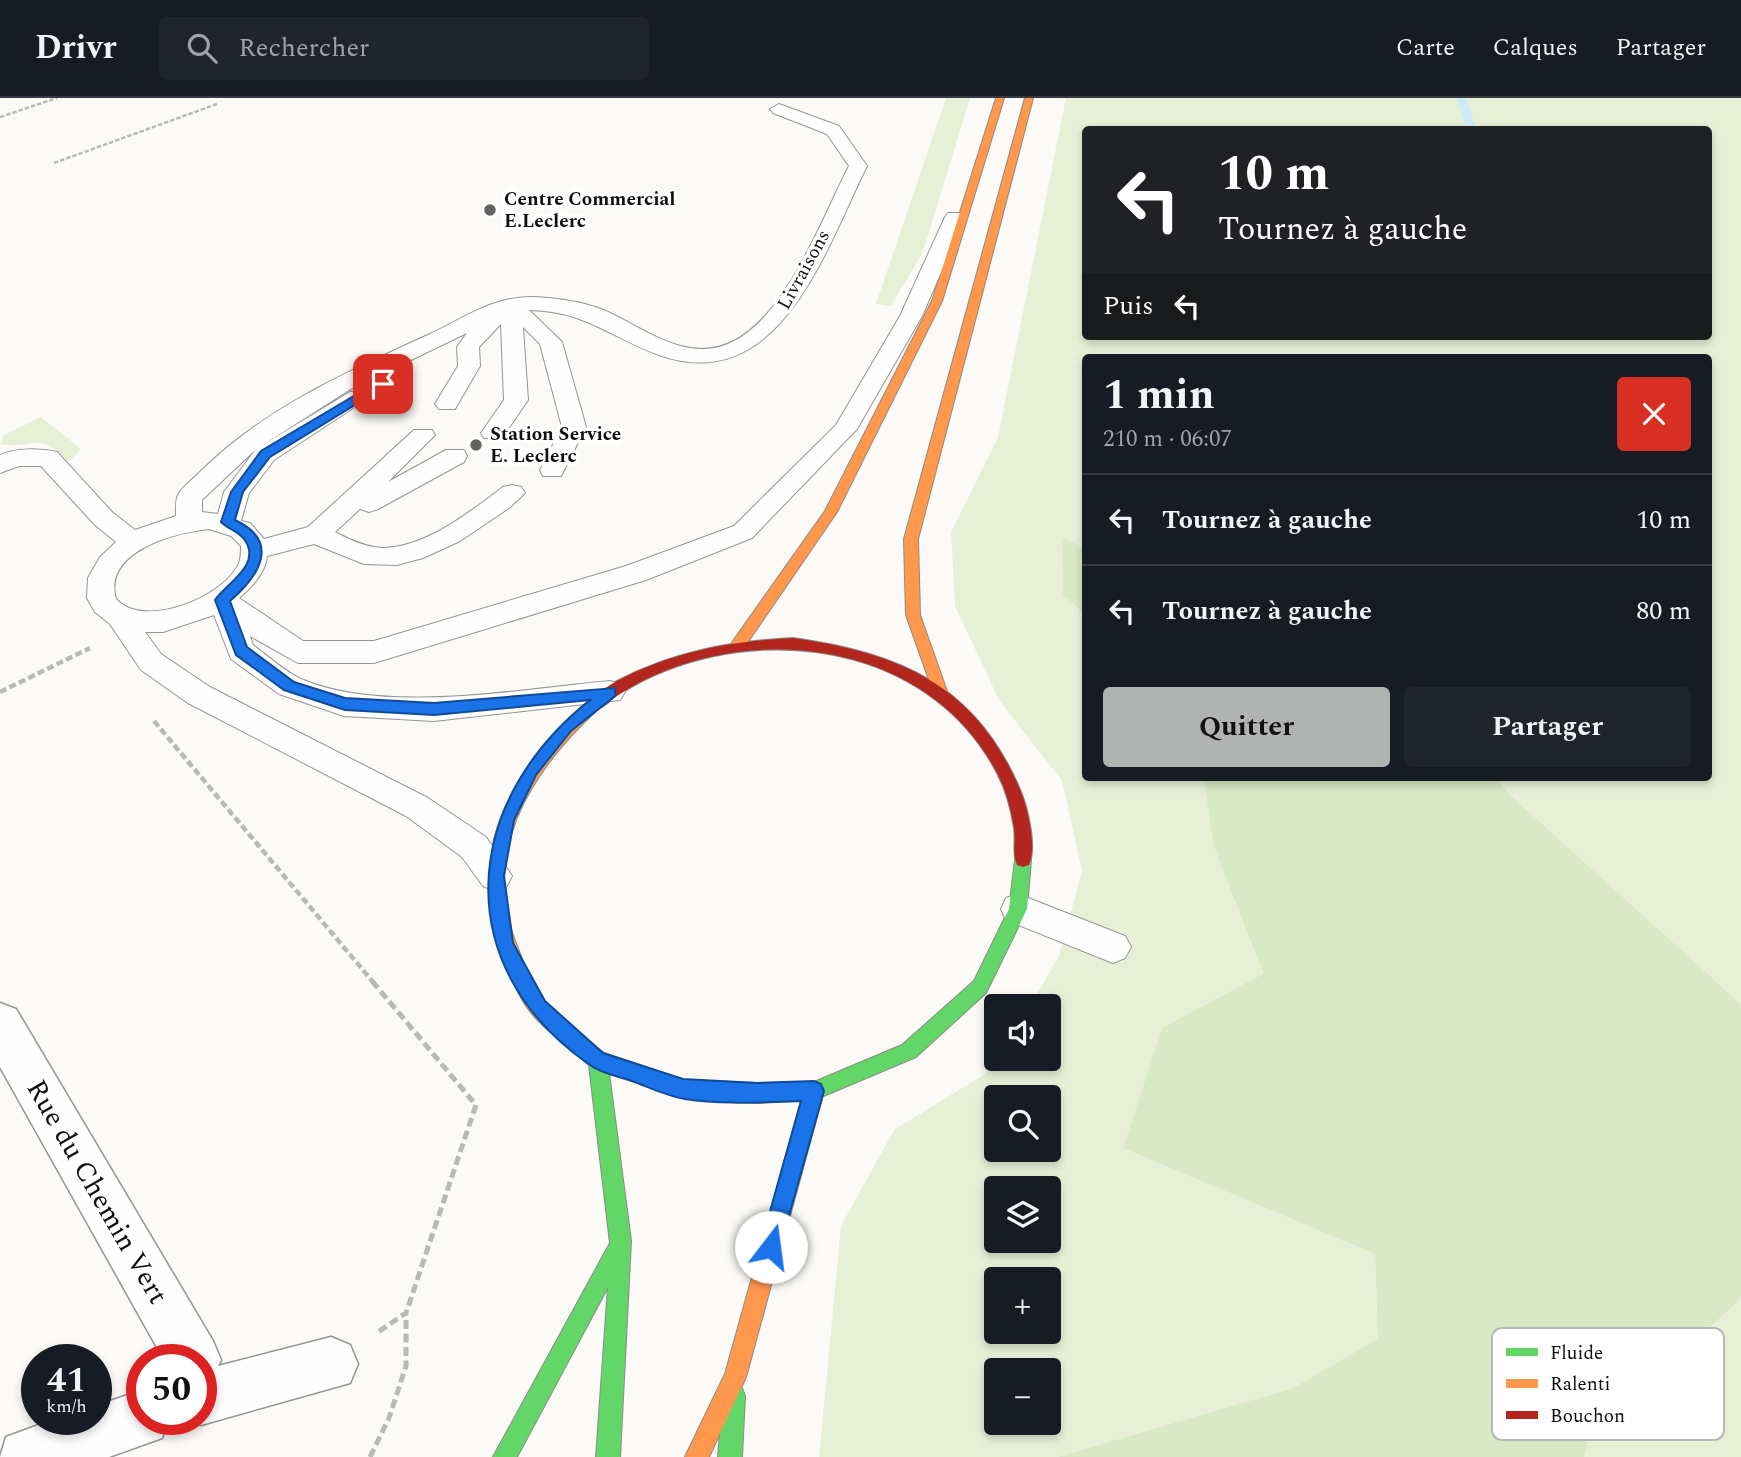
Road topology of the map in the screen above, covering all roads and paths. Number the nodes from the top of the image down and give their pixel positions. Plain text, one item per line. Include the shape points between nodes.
1 (57, 98) edge
2 (999, 98) edge
3 (1028, 98) edge
4 (217, 104) dead end
5 (779, 109) dead end
6 (0, 117) edge
7 (54, 163) dead end
8 (511, 304) junction
9 (472, 340) junction
10 (447, 404) dead end
11 (493, 433) dead end
12 (423, 435) dead end
13 (455, 456) dead end
14 (0, 465) edge
15 (552, 470) dead end
16 (512, 493) dead end
17 (189, 521) junction
18 (228, 522) junction
19 (317, 534) junction
20 (134, 542) junction
21 (256, 550) junction
22 (222, 600) junction
23 (120, 617) junction
24 (738, 645) junction
25 (102, 657) dead end
26 (0, 692) edge
27 (610, 692) junction
28 (941, 694) junction
29 (146, 710) dead end
30 (495, 876) junction
31 (1018, 909) junction
32 (1113, 947) dead end
33 (0, 1024) edge
34 (598, 1060) junction
35 (814, 1091) junction
36 (621, 1241) junction
37 (406, 1313) junction
38 (181, 1344) edge
39 (331, 1364) joint
40 (735, 1377) junction
41 (217, 1379) edge
42 (126, 1423) edge
43 (26, 1457) edge
44 (370, 1457) edge
45 (505, 1457) edge
46 (608, 1457) edge
47 (697, 1457) edge
48 (730, 1457) edge

1 - 6 path
2 - 22 lane via 948,236 911,316 845,429 743,532 636,573 374,652 298,652
2 - 24 main road via 937,301 831,512
3 - 28 main road via 911,539 913,615
4 - 7 path
5 - 8 lane, Livraisons via 833,130 858,166 787,306 765,330 739,348 711,358 683,356 657,348 597,315 571,308
8 - 9 lane
8 - 11 lane via 516,400
8 - 15 lane via 551,342 574,427
8 - 17 lane via 308,401 253,437 189,498
9 - 10 lane via 469,366
9 - 18 lane via 341,406 265,454 237,492
12 - 19 lane
13 - 19 lane
14 - 20 lane via 15,458 48,458 104,519
16 - 19 lane via 488,513 432,544 385,557 350,551
17 - 18 lane
17 - 20 lane
18 - 21 lane via 251,538
19 - 21 lane
20 - 23 lane via 117,556 101,582 100,596
21 - 22 lane via 253,567
22 - 23 lane via 169,621
22 - 27 lane via 241,651 289,686 345,704 434,709
23 - 30 lane via 151,663 199,695 417,807 474,848
24 - 27 main road via 672,661
24 - 28 main road via 793,643 846,651 897,668
25 - 26 path via 93,647
27 - 30 main road via 566,727 530,771 506,820
28 - 31 main road via 983,736 1012,787 1024,846
29 - 37 path via 476,1105
30 - 34 main road via 504,944 538,1008
31 - 32 lane
31 - 35 main road via 980,987 909,1052
33 - 38 street, Rue du Chemin Vert
34 - 35 main road via 683,1089
34 - 36 main road
35 - 40 main road
36 - 45 main road
36 - 46 main road
37 - 39 path
37 - 44 path via 406,1366
39 - 41 street, Rue du Chemin Vert
40 - 47 main road
40 - 48 main road
42 - 43 street

